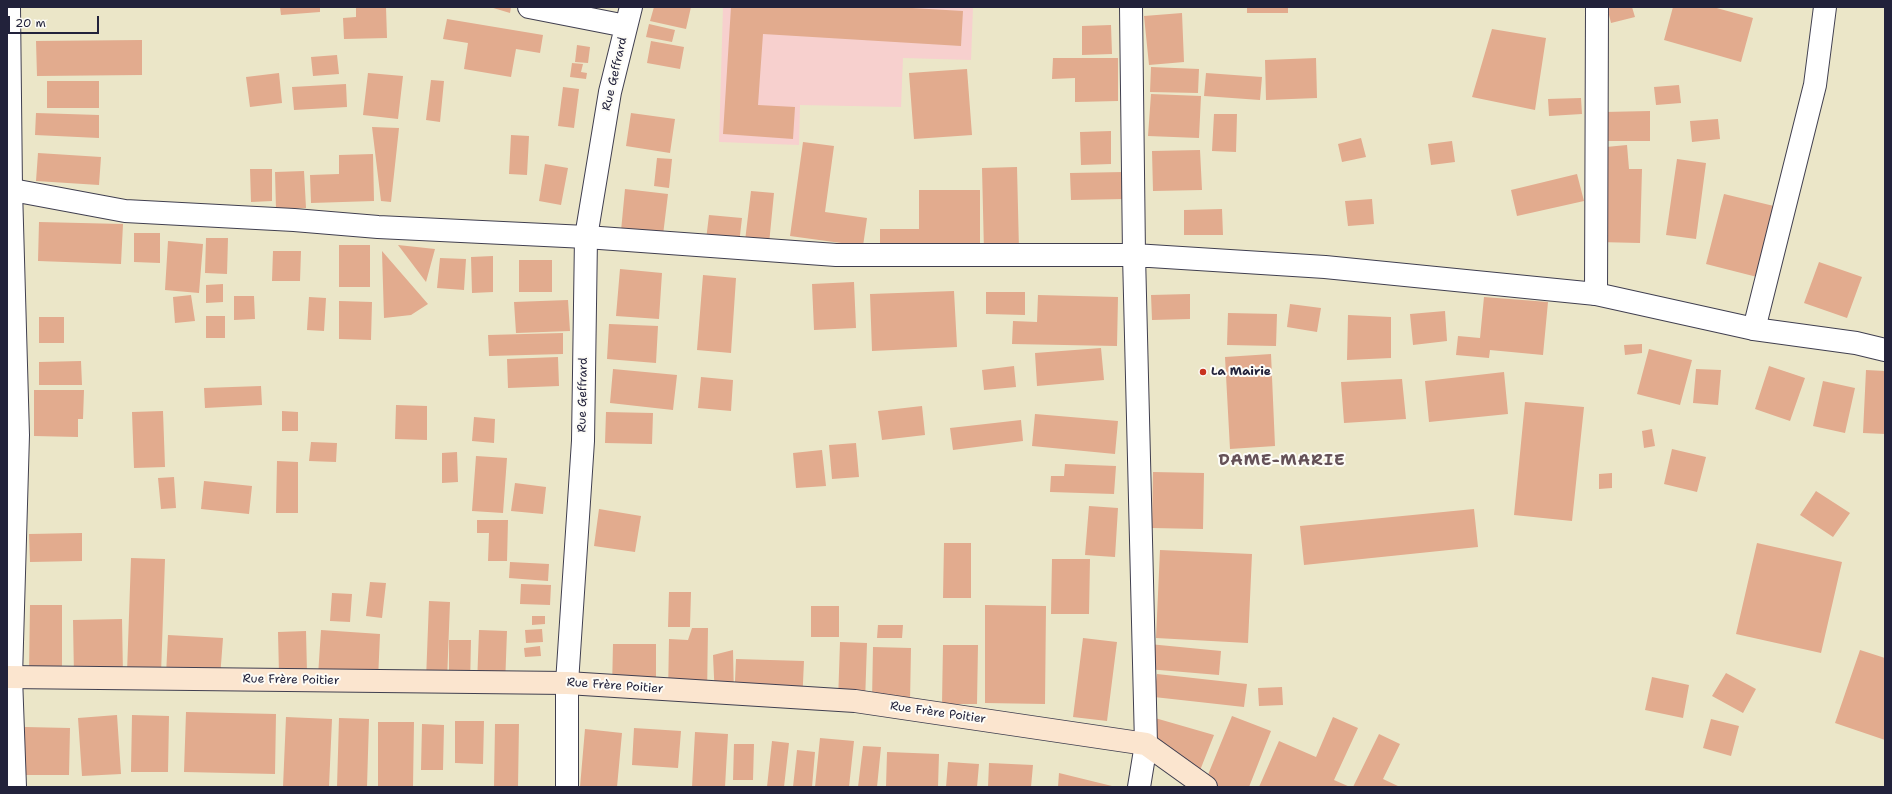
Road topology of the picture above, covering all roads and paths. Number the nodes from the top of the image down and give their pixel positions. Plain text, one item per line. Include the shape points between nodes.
1 (9, 7) edge
2 (529, 7) edge
3 (1131, 7) edge
4 (1597, 7) edge
5 (1825, 7) edge
6 (629, 16) edge
7 (9, 189) edge
8 (586, 237) junction
9 (1134, 254) junction
10 (1596, 294) junction
11 (1754, 329) junction
12 (1885, 350) edge
13 (9, 677) edge
14 (567, 682) junction
15 (1146, 744) junction
16 (15, 787) edge
17 (567, 787) edge
18 (1139, 787) edge
19 (1206, 787) edge

1 - 7 street
2 - 6 street
3 - 9 street
4 - 10 street
5 - 11 street via 1815,85
6 - 8 street, Rue Geffrard via 610,92
7 - 8 street via 125,210 378,227
7 - 13 street via 18,435
8 - 9 street via 836,255
8 - 14 street, Rue Geffrard via 583,441
9 - 10 street via 1325,267
9 - 15 street
10 - 11 street
11 - 12 street via 1856,343
13 - 14 main road, Rue Frère Poitier
13 - 16 street
14 - 15 main road, Rue Frère Poitier via 854,701
14 - 17 street, Rue Geffrard
15 - 18 street
15 - 19 main road, Rue Frère Poitier

